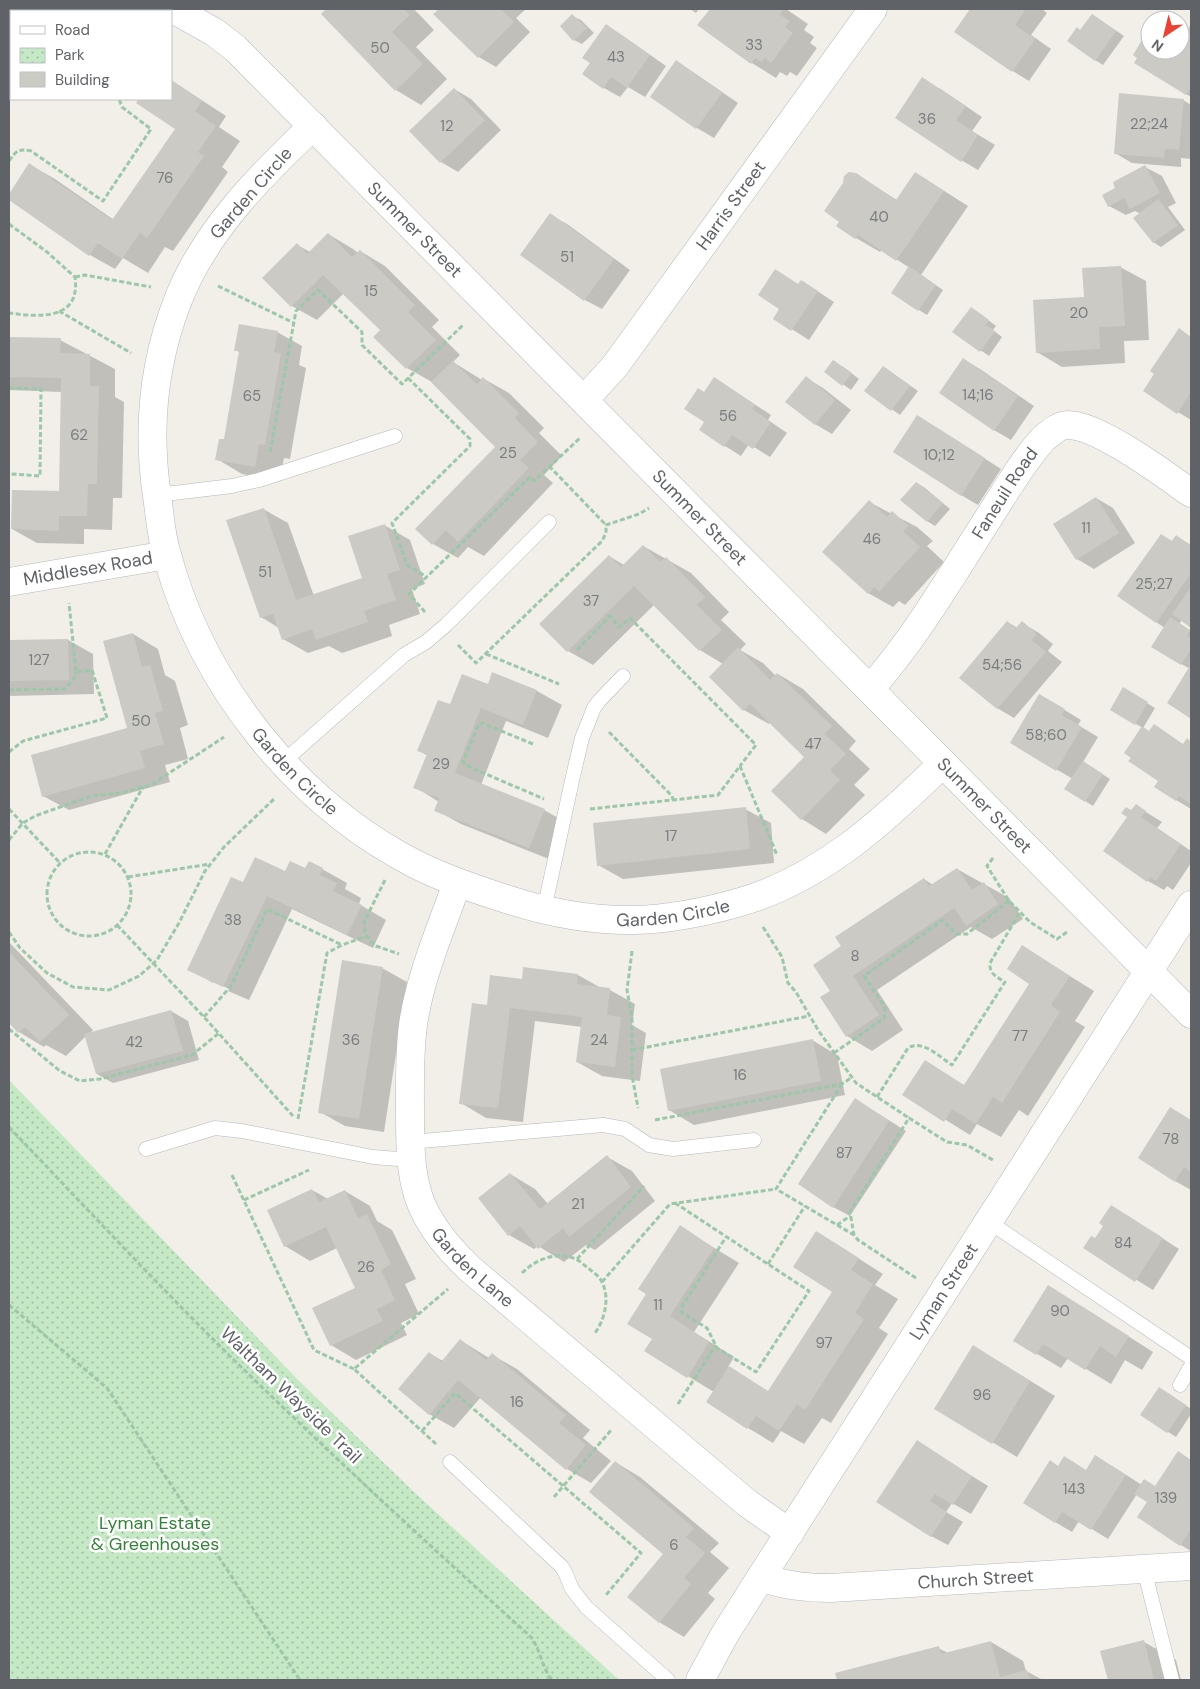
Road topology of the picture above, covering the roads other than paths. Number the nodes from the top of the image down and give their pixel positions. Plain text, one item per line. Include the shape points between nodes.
1 (173, 9) edge
2 (873, 9) edge
3 (212, 17) edge
4 (313, 126) junction
5 (584, 400) junction
6 (396, 436) dead end
7 (1191, 493) edge
8 (157, 495) junction
9 (549, 522) dead end
10 (167, 555) junction
11 (9, 582) edge
12 (622, 676) dead end
13 (870, 689) junction
14 (283, 762) junction
15 (944, 763) junction
16 (457, 883) junction
17 (1191, 905) edge
18 (544, 910) junction
19 (1149, 971) junction
20 (1191, 1014) edge
21 (754, 1140) dead end
22 (146, 1149) dead end
23 (410, 1151) junction
24 (989, 1222) junction
25 (1191, 1358) edge
26 (1191, 1366) edge
27 (1180, 1385) dead end
28 (450, 1462) road end
29 (790, 1533) junction
30 (1191, 1566) edge
31 (1144, 1569) junction
32 (762, 1577) junction
33 (702, 1679) edge
34 (668, 1680) edge
35 (1172, 1680) edge

1 - 3 street, Summer Street
2 - 5 street, Harris Street via 615,366
3 - 4 street, Summer Street via 235,48
4 - 5 street, Summer Street
4 - 8 street, Garden Circle via 246,193 227,217 207,245 179,297 160,358 154,393 151,429
5 - 13 street, Summer Street
6 - 8 lane via 265,478 232,486
7 - 13 street, Faneuil Road via 1134,454 1086,429 1068,424 1052,432 1021,468 905,646
8 - 10 street, Garden Circle
9 - 14 lane via 446,625 404,655
10 - 11 street, Middlesex Road
10 - 14 street, Garden Circle via 193,626 208,656 240,707
12 - 18 lane via 599,701 582,738
13 - 15 street, Summer Street
14 - 16 street, Garden Circle via 311,790 378,842
15 - 18 street, Garden Circle via 880,823 834,857 807,873 742,902 699,912 636,920
15 - 19 street, Summer Street
16 - 18 street, Garden Circle
16 - 23 street, Garden Lane via 416,1005 410,1058
17 - 19 street, Lyman Street
19 - 20 street, Summer Street
19 - 24 street, Lyman Street
21 - 23 lane via 673,1149 650,1145 625,1129 603,1126
22 - 23 lane via 215,1128 373,1158
23 - 29 street, Garden Lane via 414,1180 426,1215 439,1235 470,1269 748,1503
24 - 25 lane
24 - 29 street, Lyman Street
26 - 27 lane
28 - 34 lane via 561,1566 577,1597 592,1613
29 - 32 street, Lyman Street
30 - 31 street, Church Street
31 - 32 street, Church Street via 831,1588 795,1586
31 - 35 lane
32 - 33 street, Lyman Street

